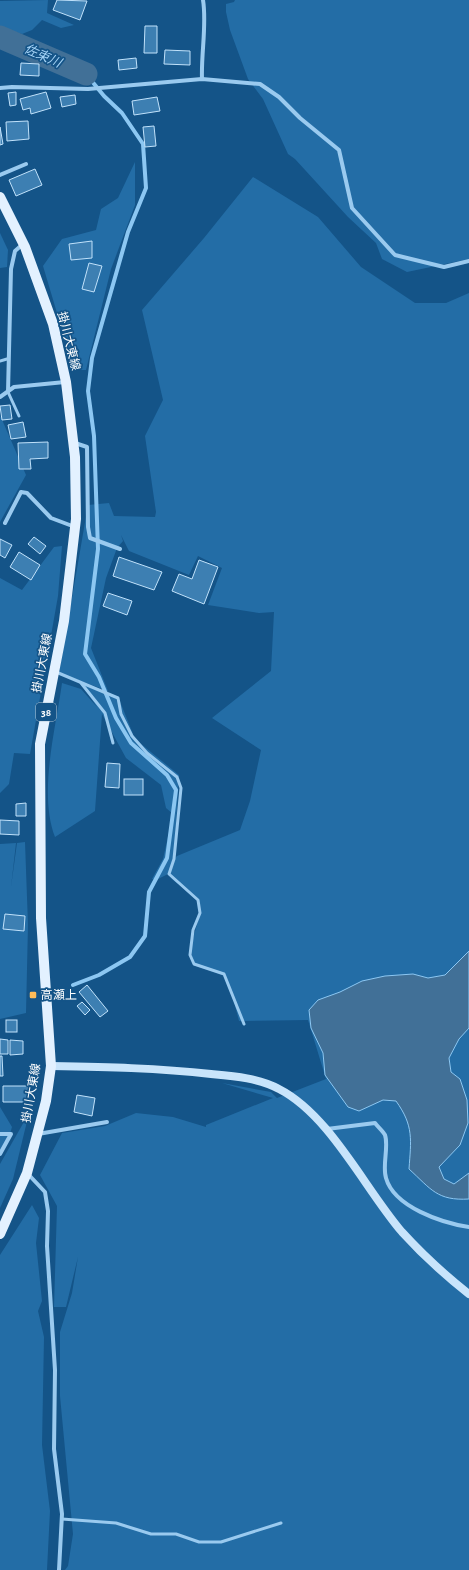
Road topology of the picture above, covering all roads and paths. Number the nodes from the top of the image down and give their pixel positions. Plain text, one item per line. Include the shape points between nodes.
1 (203, 0) edge
2 (202, 79) junction
3 (0, 88) edge
4 (26, 164) dead end
5 (0, 175) edge
6 (0, 197) edge
7 (23, 244) junction
8 (469, 261) edge
9 (7, 359) junction
10 (0, 361) edge
11 (66, 382) junction
12 (8, 392) junction
13 (0, 397) edge
14 (19, 416) dead end
15 (73, 442) junction
16 (5, 523) dead end
17 (75, 527) junction
18 (120, 549) dead end
19 (54, 671) junction
20 (80, 682) junction
21 (114, 743) dead end
22 (244, 1024) dead end
23 (51, 1066) junction
24 (107, 1122) dead end
25 (327, 1129) junction
26 (0, 1134) edge
27 (37, 1134) junction
28 (0, 1154) edge
29 (27, 1173) junction
30 (469, 1227) edge
31 (0, 1234) edge
32 (469, 1294) edge
33 (62, 1519) junction
34 (281, 1523) dead end
35 (60, 1570) edge

1 - 2 street
2 - 3 street via 88,88
2 - 8 street via 260,84 279,97 339,150 352,208 395,255 444,267
4 - 5 street
6 - 7 main road, 掛川大東線 / 38
7 - 9 street via 15,252 11,269
7 - 11 main road, 掛川大東線 / 38 via 53,324
9 - 10 lane
9 - 12 street
11 - 12 street via 14,387
11 - 15 main road, 掛川大東線 / 38
12 - 13 street
12 - 14 lane
15 - 17 main road, 掛川大東線 / 38
15 - 18 street via 87,447 90,538
16 - 17 street via 21,492 27,493 51,518
17 - 19 main road, 掛川大東線 / 38 via 64,621
19 - 20 lane
19 - 23 main road, 掛川大東線 / 38 via 40,744 41,918
20 - 21 lane via 105,712
20 - 22 lane via 118,698 121,714 132,736 177,777 181,788 174,859 169,874 198,900 200,913 193,930 190,955 194,964 224,974
23 - 25 street via 166,1069 240,1077 278,1088 298,1101
23 - 27 main road, 掛川大東線 / 38 via 46,1101
24 - 27 street
25 - 30 street via 375,1123 385,1136 386,1178 394,1192 414,1209
25 - 32 street via 402,1232
26 - 28 street via 11,1134
27 - 29 main road, 掛川大東線 / 38
29 - 31 main road, 掛川大東線 / 38
29 - 33 street via 45,1192 48,1211 54,1449
33 - 34 lane via 116,1523 151,1534 176,1534 199,1542 221,1542
33 - 35 street

